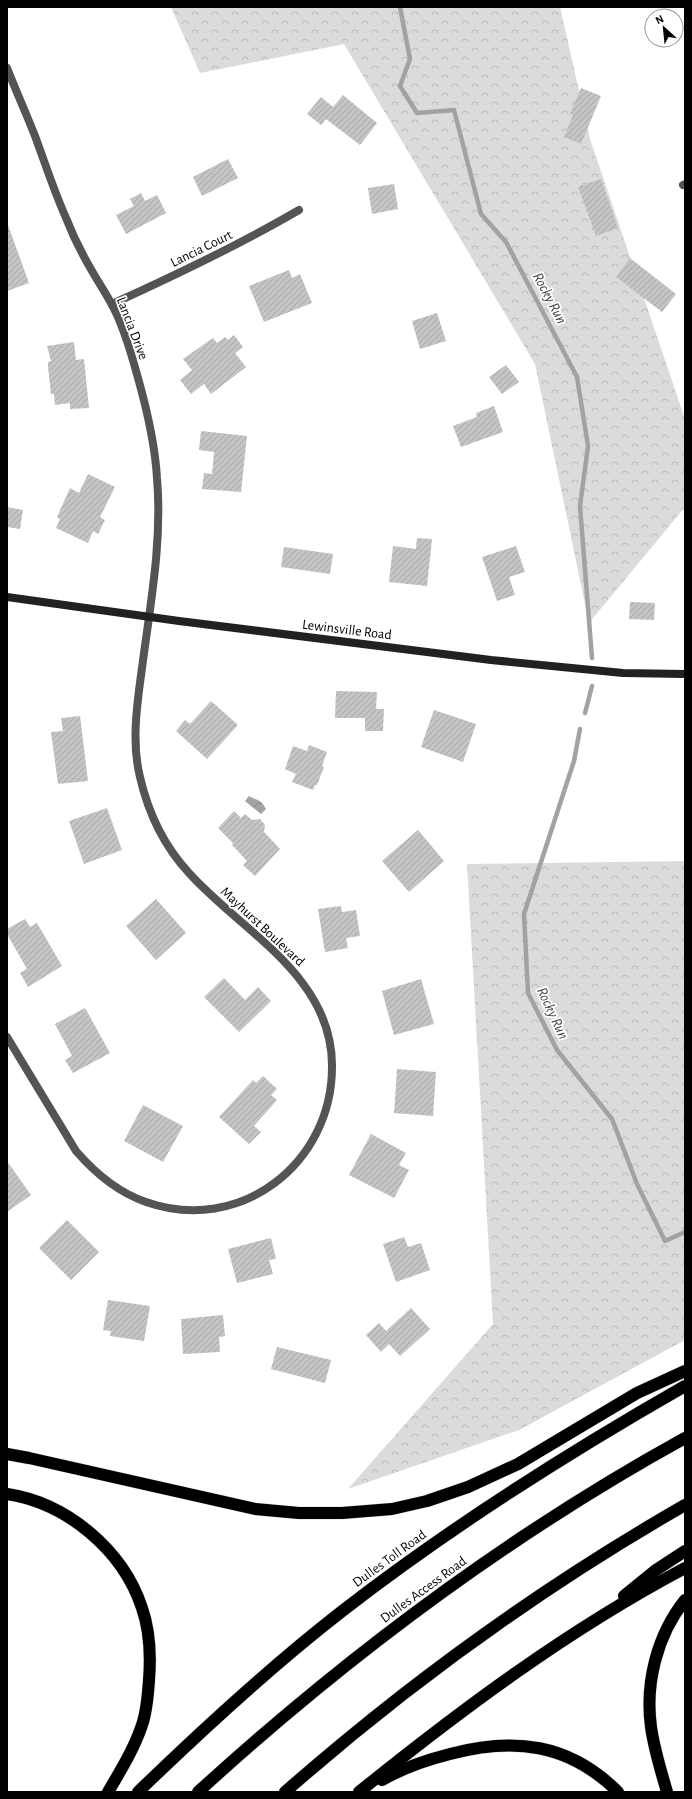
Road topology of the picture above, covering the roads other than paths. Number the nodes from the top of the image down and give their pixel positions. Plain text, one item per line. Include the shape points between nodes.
1 (7, 68) edge
2 (299, 210) dead end
3 (112, 304) junction
4 (7, 597) edge
5 (149, 616) junction
6 (685, 674) edge
7 (7, 1037) edge
8 (685, 1371) edge
9 (685, 1386) edge
10 (685, 1438) edge
11 (7, 1454) edge
12 (7, 1494) edge
13 (685, 1505) edge
14 (685, 1550) edge
15 (685, 1568) edge
16 (685, 1600) edge
17 (585, 1626) junction
18 (108, 1792) edge
19 (138, 1792) edge
20 (198, 1792) edge
21 (285, 1792) edge
22 (360, 1792) edge
23 (618, 1792) edge
24 (667, 1792) edge

1 - 3 street, Lancia Drive via 66,218 89,266
2 - 3 street, Lancia Court via 205,261
3 - 5 street, Lancia Drive via 129,345 147,411 157,472 158,546
4 - 5 main road, Lewinsville Road
5 - 6 main road, Lewinsville Road via 491,660 623,673
5 - 7 street, Mayhurst Boulevard via 135,742 138,772 146,799 156,826 188,872 281,958 298,975 312,995 322,1017 333,1062 332,1085 320,1129 295,1166 279,1181 259,1194 236,1204 190,1210 147,1203 107,1182 76,1151
8 - 11 highway via 637,1393 518,1464 468,1487 427,1501 392,1509 342,1513 254,1509
9 - 19 highway, Dulles Toll Road via 538,1474 370,1590 257,1681
10 - 20 highway, Dulles Access Road via 565,1510 438,1595 330,1678
12 - 18 highway via 44,1504 85,1528 118,1562 142,1608 148,1631 150,1660 143,1723 128,1758
13 - 21 highway via 602,1554 484,1633 407,1690
14 - 17 highway
15 - 17 highway
16 - 24 highway via 663,1637 650,1691 651,1727
17 - 22 highway via 472,1704
22 - 23 highway via 421,1762 466,1749 504,1744 541,1748 567,1757 596,1773

